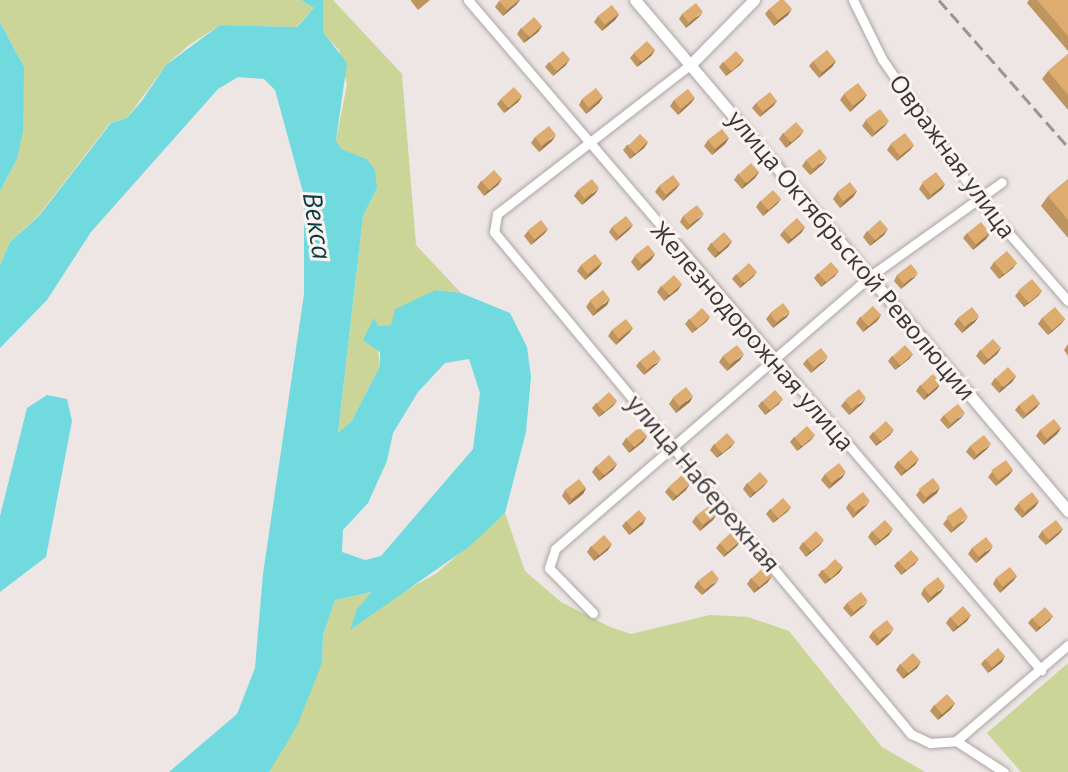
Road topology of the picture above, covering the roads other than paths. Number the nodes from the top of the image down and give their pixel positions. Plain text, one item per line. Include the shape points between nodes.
1 (468, 0) edge
2 (635, 0) edge
3 (754, 0) edge
4 (853, 0) edge
5 (691, 64) junction
6 (588, 143) junction
7 (1002, 182) dead end
8 (979, 199) junction
9 (869, 277) junction
10 (1068, 301) edge
11 (771, 359) junction
12 (674, 446) junction
13 (1068, 511) edge
14 (593, 613) dead end
15 (1068, 645) edge
16 (1041, 670) junction
17 (956, 741) junction
18 (1004, 772) edge

1 - 6 street, Железнодорожная улица
2 - 5 street, улица Октябрьской Революции
3 - 5 street
4 - 8 street, Овражная улица via 882,59
5 - 6 street
5 - 9 street, улица Октябрьской Революции
6 - 11 street, Железнодорожная улица
6 - 12 street, улица Набережная via 497,214 494,232
7 - 8 street
8 - 9 street
8 - 10 street, Овражная улица
9 - 11 street
9 - 13 street, улица Октябрьской Революции
11 - 12 street
11 - 16 street, Железнодорожная улица
12 - 14 street via 555,549 549,568
12 - 17 street, улица Набережная via 911,734 930,743
15 - 16 street
16 - 17 street
17 - 18 street

